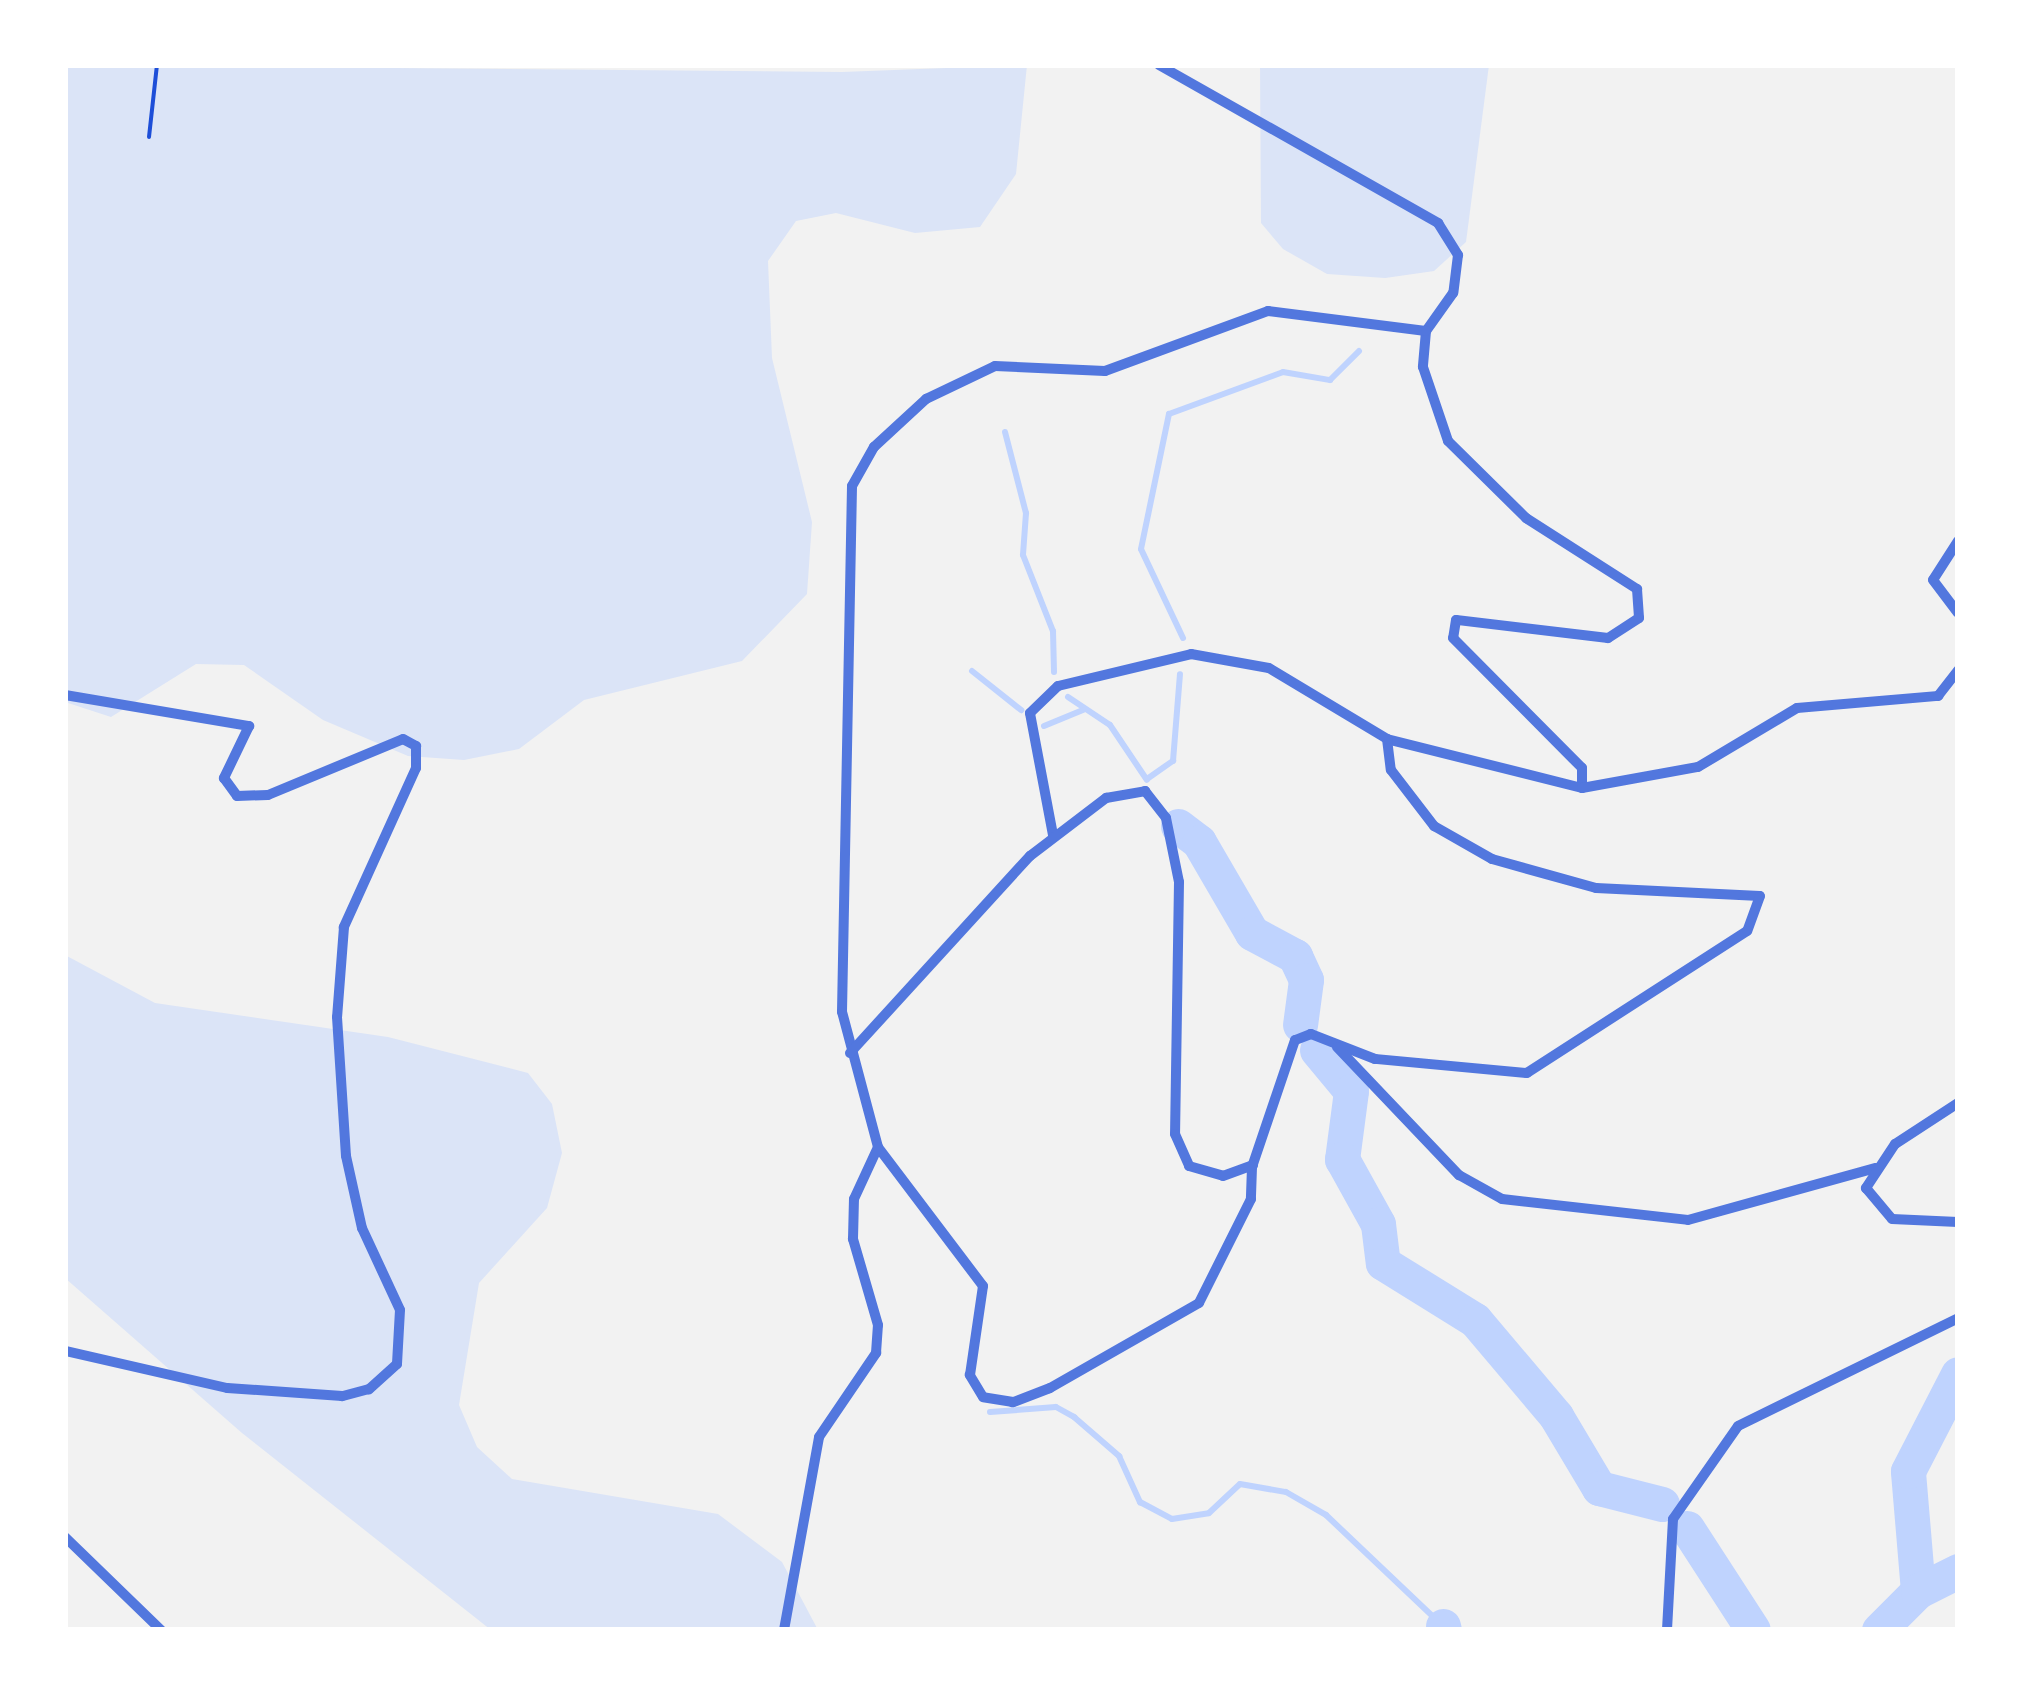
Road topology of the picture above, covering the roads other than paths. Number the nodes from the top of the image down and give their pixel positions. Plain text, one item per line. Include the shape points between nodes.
1 (1158, 65) edge
2 (1426, 331) junction
3 (1958, 542) edge
4 (1958, 614) edge
5 (1958, 670) edge
6 (65, 695) edge
7 (1387, 740) junction
8 (1582, 788) junction
9 (1053, 835) junction
10 (1332, 1043) junction
11 (850, 1053) junction
12 (1958, 1103) edge
13 (878, 1146) junction
14 (1257, 1164) junction
15 (1876, 1168) junction
16 (1958, 1222) edge
17 (1958, 1318) edge
18 (65, 1351) edge
19 (65, 1538) edge
20 (161, 1630) edge
21 (784, 1630) edge
22 (1667, 1630) edge

1 - 2 street via 1438,223 1458,256 1453,293
2 - 8 street via 1430,400 1472,471 1637,589 1638,618 1608,638 1456,620 1453,638 1582,768
2 - 11 street via 1268,310 1105,371 995,366 926,399 874,448 852,486 849,520 854,656 836,958
3 - 4 street via 1933,580
5 - 8 street via 1938,696 1797,708 1698,768
6 - 18 street via 248,726 224,778 237,796 268,795 403,738 416,746 416,768 344,927 338,1017 346,1156 362,1228 400,1310 396,1364 370,1389 342,1396 227,1388
7 - 8 street
7 - 9 street via 1268,668 1191,654 1058,686 1030,714
7 - 10 street via 1391,770 1434,826 1465,848 1596,888 1746,890 1760,896 1757,917 1527,1073 1375,1058
9 - 11 street
9 - 14 street via 1131,788 1155,799 1179,882 1175,1134 1189,1166 1223,1176
10 - 14 street via 1310,1034 1295,1040
10 - 15 street via 1459,1174 1502,1199 1688,1220
11 - 13 street
12 - 15 street
13 - 14 street via 984,1286 970,1375 983,1396 1013,1402 1198,1302 1250,1199
13 - 21 street via 854,1199 853,1239 878,1325 876,1352 820,1437
15 - 16 street via 1866,1188 1892,1218
17 - 22 street via 1738,1426 1673,1518
19 - 20 street

